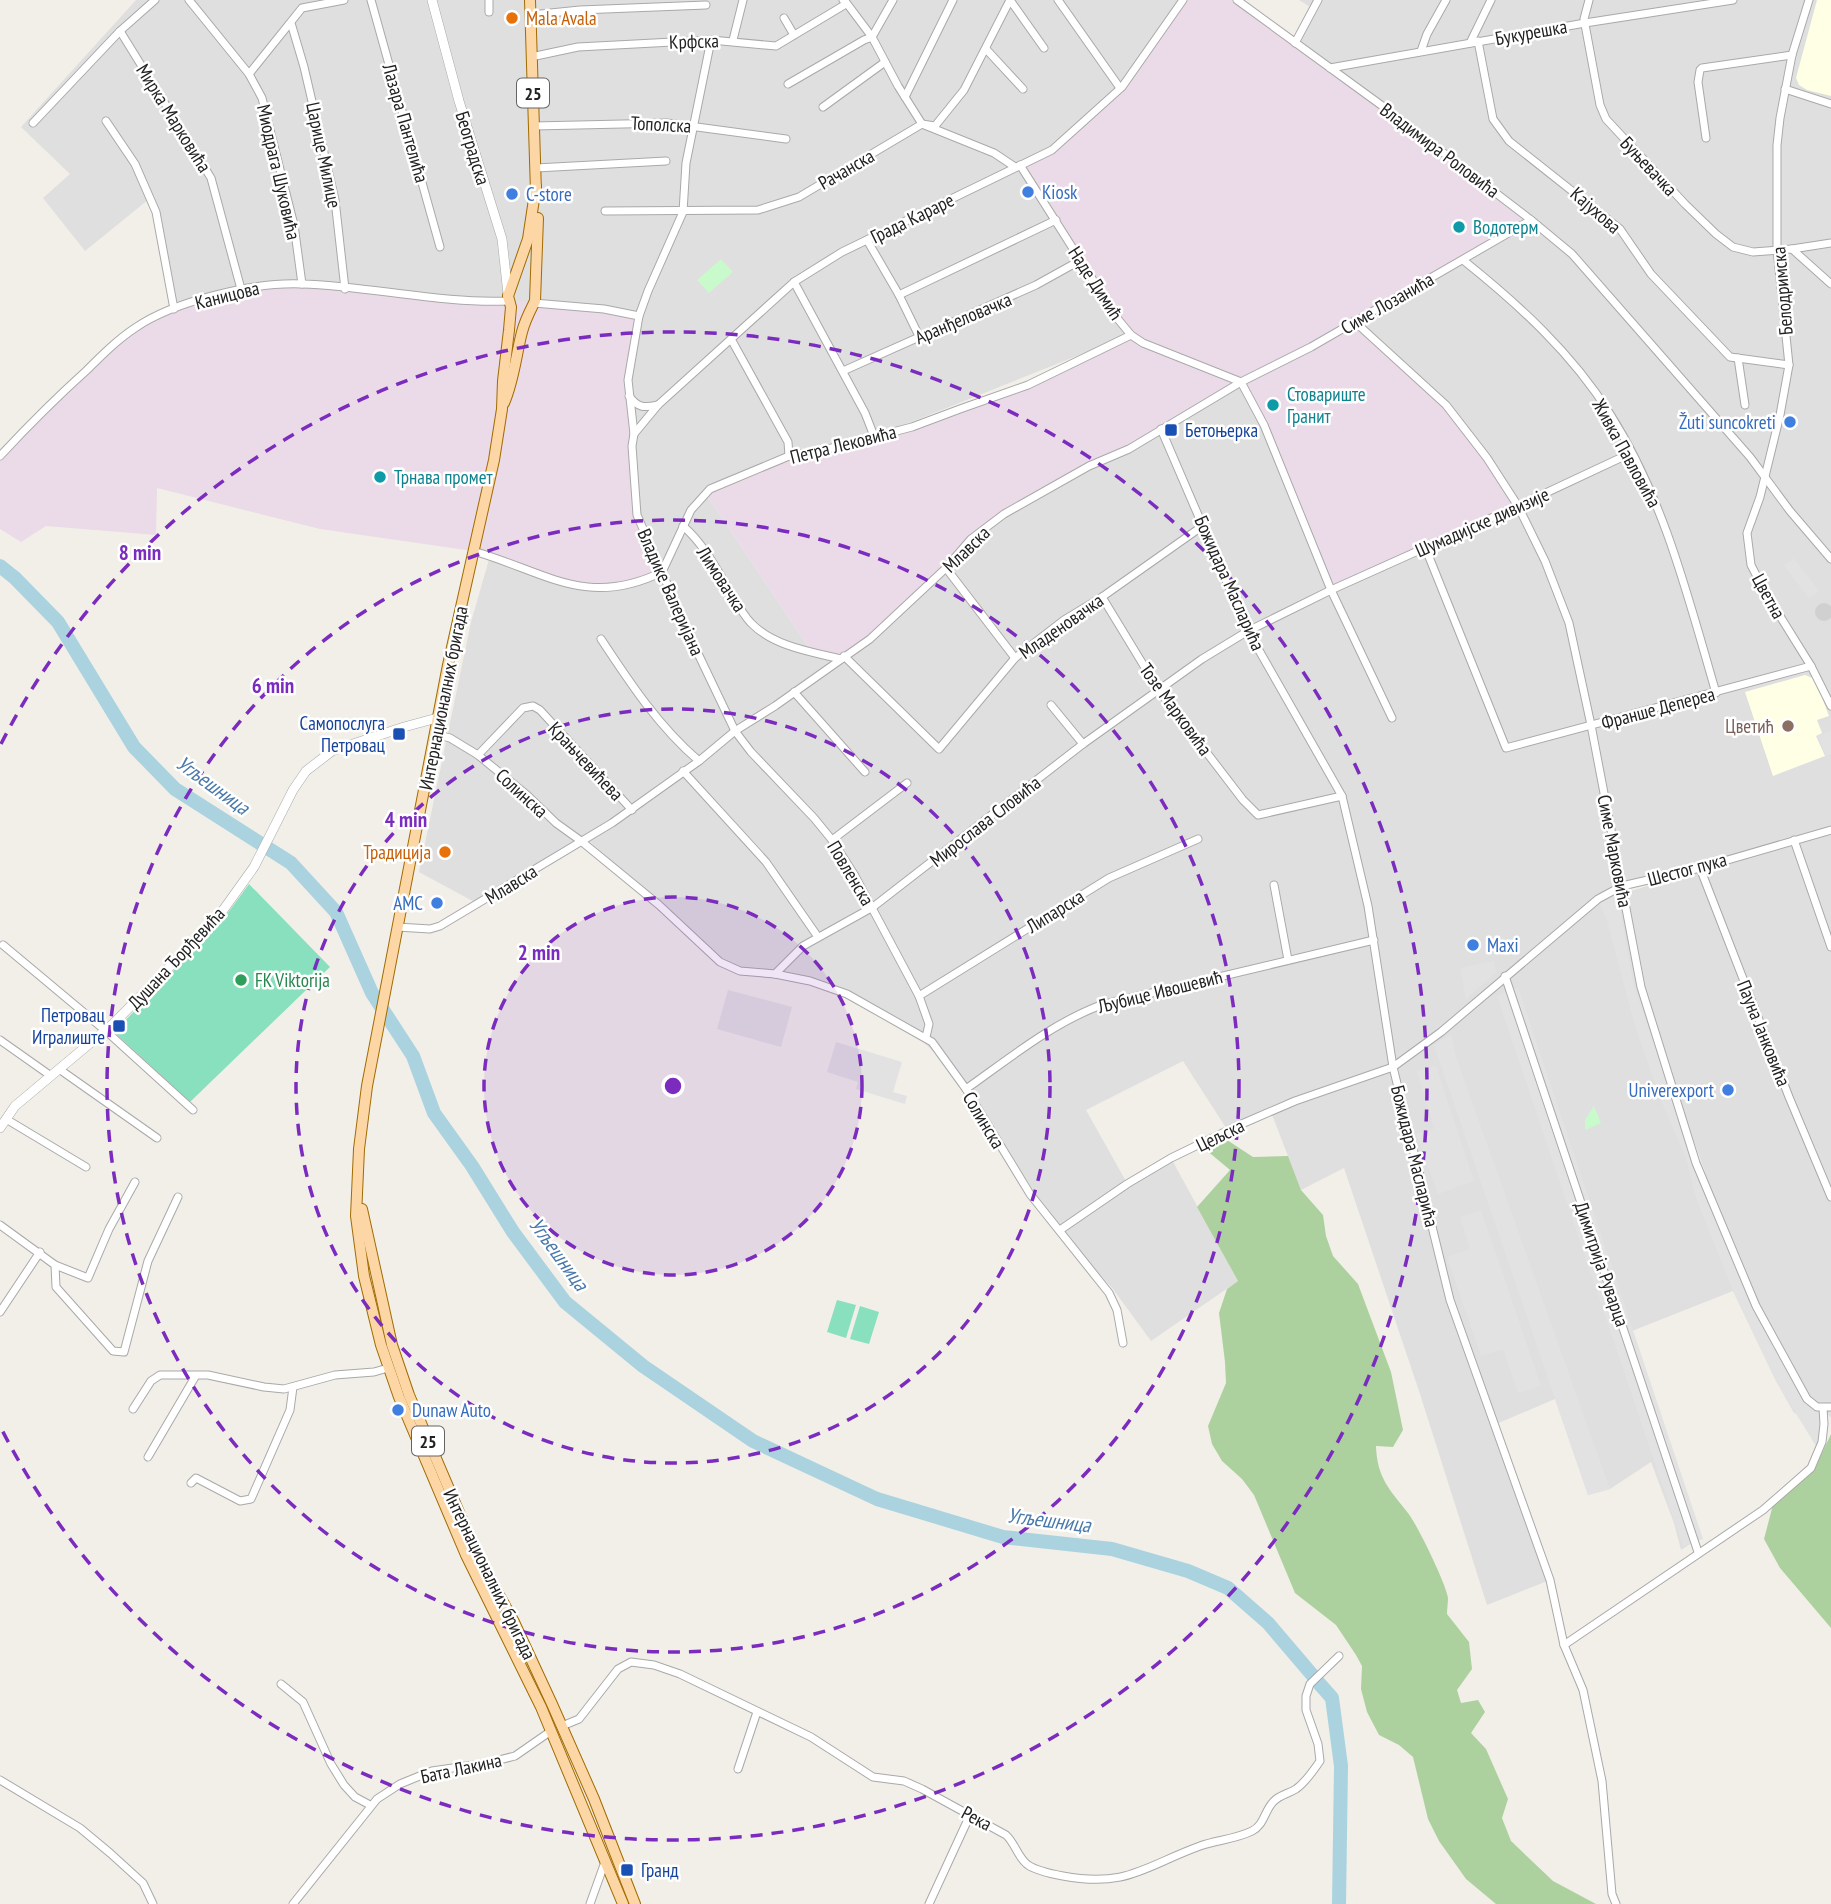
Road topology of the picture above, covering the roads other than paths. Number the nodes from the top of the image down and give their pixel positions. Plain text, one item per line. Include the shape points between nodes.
1 (155, 0) edge
2 (189, 0) edge
3 (296, 0) edge
4 (344, 0) edge
5 (372, 0) edge
6 (432, 0) edge
7 (489, 0) edge
8 (530, 0) edge
9 (743, 0) edge
10 (893, 0) edge
11 (953, 0) edge
12 (1010, 0) edge
13 (1058, 0) edge
14 (1183, 0) edge
15 (1237, 0) edge
16 (1318, 0) edge
17 (1446, 0) edge
18 (1491, 0) edge
19 (1590, 0) edge
20 (1733, 0) edge
21 (1809, 0) edge
22 (845, 1) edge
23 (1717, 1) edge
24 (706, 5) dead end
25 (302, 8) junction
26 (489, 12) dead end
27 (531, 15) junction
28 (785, 18) dead end
29 (291, 23) junction
30 (1585, 23) junction
31 (120, 32) junction
32 (794, 35) junction
33 (872, 37) junction
34 (710, 40) junction
35 (733, 40) junction
36 (1474, 42) junction
37 (1295, 43) junction
38 (1044, 48) dead end
39 (986, 49) junction
40 (1421, 51) junction
41 (1792, 55) junction
42 (531, 57) junction
43 (885, 62) junction
44 (1330, 68) junction
45 (249, 74) junction
46 (788, 84) dead end
47 (1120, 88) junction
48 (1023, 89) dead end
49 (1785, 89) junction
50 (905, 97) junction
51 (1831, 104) edge
52 (823, 107) dead end
53 (106, 121) dead end
54 (33, 123) dead end
55 (922, 124) junction
56 (534, 126) junction
57 (695, 126) junction
58 (1706, 138) dead end
59 (786, 139) dead end
60 (666, 161) dead end
61 (1017, 166) junction
62 (536, 168) junction
63 (536, 186) junction
64 (605, 211) dead end
65 (682, 212) junction
66 (1056, 220) junction
67 (1531, 220) junction
68 (867, 240) junction
69 (1831, 243) edge
70 (440, 247) dead end
71 (1792, 249) junction
72 (1777, 250) junction
73 (1081, 260) junction
74 (1463, 260) junction
75 (794, 282) junction
76 (302, 284) junction
77 (1831, 284) edge
78 (241, 289) junction
79 (345, 289) junction
80 (899, 295) junction
81 (510, 298) junction
82 (532, 303) junction
83 (174, 309) junction
84 (639, 316) junction
85 (1354, 321) junction
86 (1131, 335) junction
87 (919, 336) junction
88 (731, 339) junction
89 (1738, 358) junction
90 (1789, 365) junction
91 (843, 370) junction
92 (1241, 382) junction
93 (629, 395) junction
94 (658, 405) junction
95 (1745, 405) dead end
96 (502, 409) junction
97 (1161, 429) junction
98 (634, 434) junction
99 (874, 436) junction
100 (1631, 453) junction
101 (0, 456) edge
102 (789, 456) junction
103 (1764, 477) junction
104 (1518, 506) junction
105 (1204, 525) junction
106 (683, 526) junction
107 (1425, 547) junction
108 (473, 551) junction
109 (1831, 559) edge
110 (946, 568) junction
111 (662, 572) junction
112 (1331, 590) junction
113 (1102, 597) junction
114 (1248, 631) junction
115 (601, 639) dead end
116 (842, 657) junction
117 (1015, 658) junction
118 (1811, 666) junction
119 (1157, 689) junction
120 (794, 692) junction
121 (1716, 693) junction
122 (1051, 705) dead end
123 (1831, 706) edge
124 (1392, 718) dead end
125 (437, 719) junction
126 (1591, 725) junction
127 (736, 731) junction
128 (434, 734) junction
129 (1083, 744) junction
130 (478, 755) junction
131 (699, 761) junction
132 (683, 771) junction
133 (865, 772) dead end
134 (906, 783) dead end
135 (1342, 796) junction
136 (632, 810) junction
137 (1831, 830) edge
138 (1199, 839) dead end
139 (832, 840) junction
140 (1794, 840) junction
141 (581, 841) junction
142 (1700, 868) junction
143 (1274, 885) dead end
144 (1622, 886) junction
145 (873, 907) junction
146 (397, 927) junction
147 (818, 937) junction
148 (1374, 940) junction
149 (2, 945) dead end
150 (1831, 947) edge
151 (1287, 960) junction
152 (775, 974) junction
153 (1505, 976) junction
154 (919, 996) junction
155 (106, 1031) junction
156 (926, 1037) junction
157 (0, 1040) edge
158 (1394, 1067) junction
159 (55, 1072) junction
160 (967, 1089) junction
161 (193, 1110) dead end
162 (6, 1119) junction
163 (0, 1128) edge
164 (157, 1138) dead end
165 (86, 1167) dead end
166 (135, 1182) dead end
167 (359, 1196) junction
168 (178, 1197) dead end
169 (1831, 1197) edge
170 (0, 1225) edge
171 (1059, 1230) junction
172 (40, 1252) junction
173 (55, 1265) junction
174 (0, 1312) edge
175 (1123, 1343) dead end
176 (388, 1368) junction
177 (195, 1377) junction
178 (293, 1387) junction
179 (1827, 1408) edge
180 (133, 1409) dead end
181 (149, 1457) dead end
182 (191, 1483) dead end
183 (1698, 1552) junction
184 (1564, 1645) junction
185 (1339, 1656) dead end
186 (624, 1665) joint
187 (281, 1684) dead end
188 (757, 1712) junction
189 (557, 1728) junction
190 (738, 1769) dead end
191 (0, 1780) edge
192 (370, 1805) junction
193 (970, 1815) junction
194 (605, 1862) junction
195 (153, 1904) edge
196 (293, 1904) edge
197 (590, 1904) edge
198 (623, 1904) edge
199 (635, 1904) edge
200 (929, 1904) edge
201 (1615, 1904) edge

1 - 31 street
2 - 45 street, Миодрага Шуковића
3 - 25 street
4 - 25 street
5 - 70 street, Лазара Пантелића
6 - 81 street, Београдска via 502,239
7 - 26 street
8 - 27 main road, 25
9 - 35 street
10 - 33 street
11 - 50 street
12 - 38 street
12 - 39 street, Рачанска
13 - 47 street
14 - 47 street, Града Караре
15 - 37 street, Владимира Роловића
16 - 37 street
17 - 40 street
18 - 36 street
19 - 30 street
20 - 23 street, Букурешка
21 - 41 street, Белодримска
22 - 32 street, Крфска
22 - 33 street
23 - 30 street, Букурешка
24 - 27 street
25 - 29 street
27 - 42 main road, 25
28 - 32 street
29 - 45 street
29 - 79 street, Царице Милице via 335,200
30 - 36 street, Букурешка
30 - 72 street, Буњевачка via 1606,120 1733,247 1753,252
31 - 54 street
31 - 78 street, Мирка Марковића via 211,178
32 - 35 street, Крфска via 776,46
33 - 43 street
33 - 46 street
34 - 35 street, Крфска
34 - 42 street, Крфска via 578,47
34 - 57 street, Владике Валеријана
36 - 40 street, Букурешка
36 - 89 street, Кајухова via 1493,119 1510,141 1620,229 1651,274 1730,357
37 - 44 street, Владимира Роловића
39 - 48 street
39 - 55 street, Рачанска via 939,124
40 - 44 street, Букурешка
41 - 49 street, Белодримска
41 - 58 street via 1702,68 1698,82
42 - 56 main road, 25
43 - 50 street
43 - 52 street
44 - 67 street, Владимира Роловића
45 - 76 street, Миодрага Шуковића via 262,98 294,225
47 - 61 street, Града Караре via 1052,150
49 - 51 street
49 - 72 street, Белодримска via 1777,145
50 - 55 street
53 - 83 street via 135,164 156,212
55 - 61 street, Наде Димић
55 - 65 street, Рачанска via 788,201 758,210
56 - 57 street, Тополска via 667,122
56 - 62 main road, 25
57 - 59 street, Тополска
57 - 65 street, Владике Валеријана via 685,163
60 - 62 street
61 - 66 street, Наде Димић
61 - 68 street, Града Караре
62 - 63 main road, 25
63 - 81 main road, 25 via 528,239
63 - 82 main road, 25
64 - 65 street, Рачанска
65 - 84 street, Владике Валеријана
66 - 73 street, Наде Димић
66 - 80 street
67 - 74 street, Симе Лозанића
67 - 103 street, Владимира Роловића via 1572,254
68 - 75 street, Града Караре
68 - 80 street
69 - 71 street, Буњевачка
71 - 72 street, Буњевачка
71 - 77 street
72 - 90 street, Белодримска
73 - 86 street, Наде Димић
73 - 87 street, Аранђеловачка via 1036,285
74 - 85 street, Симе Лозанића
74 - 100 street, Живка Павловића via 1548,336 1610,413
75 - 88 street, Града Караре
75 - 91 street
76 - 78 street, Каницова
76 - 79 street, Каницова
78 - 83 street, Каницова
79 - 81 street, Каницова
80 - 87 street
81 - 82 main road via 517,311
81 - 82 main road via 519,285 525,285 532,290
81 - 96 main road, Интернационалних бригада / 25
82 - 84 street
82 - 96 main road, Интернационалних бригада / 25
83 - 101 street, Каницова via 137,326 116,342
84 - 93 street, Владике Валеријана
85 - 92 street, Симе Лозанића
85 - 104 street, Симе Марковића via 1446,405
86 - 92 street, Наде Димић via 1143,344
86 - 99 street, Петра Лековића via 1028,384 912,427
87 - 91 street, Аранђеловачка
88 - 94 street, Града Караре
88 - 102 street via 788,442
89 - 90 street, Кајухова
89 - 95 street
90 - 103 street, Белодримска
91 - 99 street
92 - 97 street, Млавска
92 - 112 street via 1264,425
93 - 94 street via 643,408
93 - 98 street, Владике Валеријана
94 - 98 street, Града Караре
96 - 108 main road, Интернационалних бригада / 25
97 - 105 street, Божидара Масларића
97 - 110 street, Млавска via 1004,514 971,539
98 - 111 street, Владике Валеријана via 637,515
99 - 102 street, Петра Лековића
100 - 104 street, Шумадијске дивизије
100 - 121 street, Живка Павловића via 1677,561
102 - 106 street, Петра Лековића via 710,489
103 - 109 street
103 - 118 street, Цветна via 1747,533 1751,565
104 - 107 street, Шумадијске дивизије
104 - 126 street, Симе Марковића via 1569,623
105 - 113 street, Младеновачка
105 - 114 street, Божидара Масларића
106 - 111 street, Петра Лековића
106 - 116 street, Лимовачка via 709,556 750,622 767,636 806,651
107 - 112 street, Шумадијске дивизије
107 - 126 street, Франше Депереа via 1506,748
108 - 111 street via 552,581 586,587 618,587
108 - 125 main road, Интернационалних бригада / 25
110 - 116 street, Млавска via 870,639
110 - 117 street
111 - 127 street, Владике Валеријана
112 - 114 street, Мирослава Словића
112 - 124 street
113 - 117 street, Младеновачка
113 - 119 street, Тозе Марковића
114 - 119 street, Мирослава Словића
114 - 135 street, Божидара Масларића
115 - 131 street via 637,693
116 - 117 street, Младеновачка via 939,749
116 - 120 street, Млавска
118 - 121 street, Франше Депереа
118 - 123 street, Цветна
119 - 129 street, Мирослава Словића
119 - 135 street, Тозе Марковића via 1258,815
120 - 127 street, Млавска
120 - 133 street
121 - 126 street, Франше Депереа
122 - 129 street
125 - 128 main road, Интернационалних бригада / 25
125 - 155 street, Душана Ђорђевића via 332,751 306,771 254,867 216,920
126 - 144 street, Симе Марковића
127 - 131 street, Млавска
127 - 139 street, Повленска
128 - 130 street, Солинска
128 - 146 main road, Интернационалних бригада / 25
129 - 145 street, Мирослава Словића
130 - 136 street, Крањчевићева via 523,708 533,706
130 - 141 street, Солинска
131 - 132 street, Млавска
132 - 136 street, Млавска
132 - 147 street via 766,862
134 - 139 street
135 - 148 street, Божидара Масларића
136 - 141 street, Млавска
137 - 140 street, Шестог пука
138 - 154 street, Липарска via 1109,878
139 - 145 street, Повленска
140 - 142 street, Шестог пука
140 - 150 street
141 - 146 street, Млавска via 440,926
141 - 152 street, Солинска via 720,962 740,971
142 - 144 street, Шестог пука
142 - 169 street, Пауна Јанковића
143 - 151 street
144 - 153 street, Шестог пука via 1598,899
144 - 179 street, Симе Марковића via 1641,987 1696,1163 1756,1306 1807,1399
145 - 147 street, Мирослава Словића
145 - 154 street, Повленска
146 - 167 main road, Интернационалних бригада / 25 via 361,1123
147 - 152 street
148 - 151 street, Љубице Ивошевић
148 - 158 street, Божидара Масларића
149 - 155 street
151 - 160 street, Љубице Ивошевић via 1084,1011 1040,1035
152 - 156 street, Солинска via 847,994
153 - 158 street, Шестог пука
153 - 183 street, Димитрија Руварца
154 - 156 street, Повленска via 928,1019
155 - 159 street, Душана Ђорђевића
155 - 161 street
156 - 160 street, Солинска
157 - 159 street
158 - 171 street, Цељска via 1295,1101 1171,1158
158 - 184 street, Божидара Масларића via 1450,1300 1550,1580
159 - 162 street, Душана Ђорђевића
159 - 164 street
160 - 171 street, Солинска via 1030,1195
162 - 163 street, Душана Ђорђевића
162 - 165 street
166 - 173 street via 88,1278
167 - 176 main road, Интернационалних бригада / 25 via 356,1216 364,1276
167 - 189 main road, Интернационалних бригада / 25 via 392,1345 409,1395 478,1556 514,1622
168 - 173 street via 148,1261 124,1352 113,1350 56,1287
170 - 172 street
171 - 175 street, Солинска via 1109,1293
172 - 173 street
172 - 174 street
176 - 178 street via 335,1375
176 - 189 main road, Интернационалних бригада / 25 via 466,1555
177 - 178 street via 275,1389
177 - 180 street via 155,1377
177 - 181 street
178 - 182 street via 290,1410 251,1499 240,1501 196,1478
179 - 183 street via 1822,1442 1811,1468 1763,1510
183 - 184 street
184 - 201 street, Божидара Масларића via 1583,1690 1602,1781
185 - 193 street, Река via 1310,1684 1306,1696 1320,1761 1296,1789 1275,1799 1261,1825 1252,1831 1197,1847 1124,1878 1082,1880 1028,1865 1006,1835
186 - 188 street, Река via 631,1662 665,1669
186 - 189 street, Бата Лакина via 579,1719
187 - 192 street via 303,1702 344,1785
188 - 190 street
188 - 193 street, Река via 826,1745 873,1777 913,1785
189 - 192 street, Бата Лакина via 514,1756 432,1771 400,1784
189 - 194 main road, Интернационалних бригада / 25
189 - 199 main road, Интернационалних бригада / 25
191 - 195 street via 100,1844 143,1883
192 - 196 street, Бата Лакина
193 - 200 street
194 - 197 street
194 - 198 main road, Интернационалних бригада / 25

